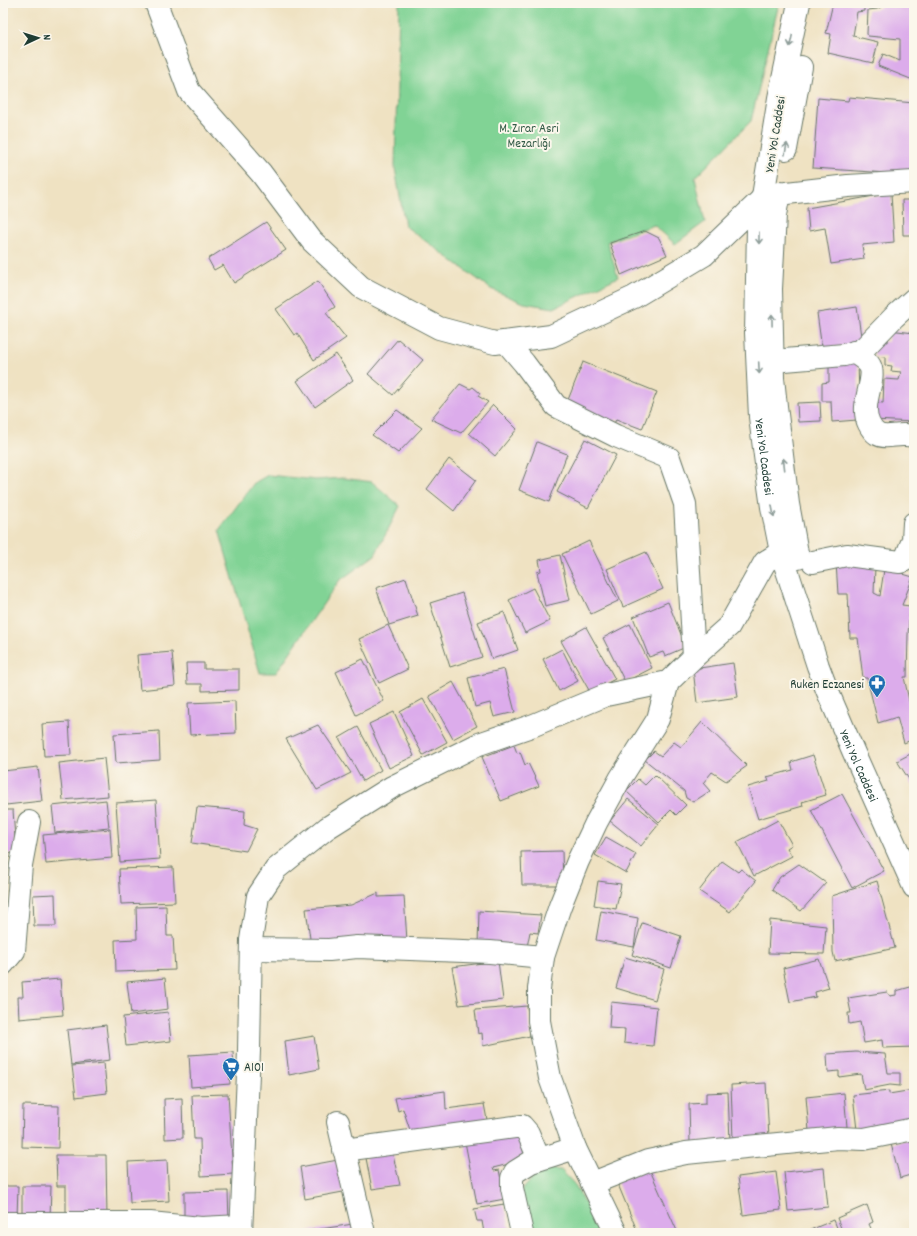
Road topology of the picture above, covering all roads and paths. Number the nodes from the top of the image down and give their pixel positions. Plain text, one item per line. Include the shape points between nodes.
1 (156, 3) edge
2 (799, 3) edge
3 (814, 3) edge
4 (914, 182) edge
5 (771, 196) junction
6 (914, 299) edge
7 (506, 342) junction
8 (854, 352) junction
9 (773, 361) junction
10 (914, 436) edge
11 (914, 523) edge
12 (914, 527) edge
13 (788, 548) junction
14 (813, 562) dead end
15 (694, 657) junction
16 (668, 682) junction
17 (29, 822) dead end
18 (914, 857) edge
19 (914, 887) edge
20 (251, 949) junction
21 (543, 957) junction
22 (3, 964) edge
23 (338, 1122) dead end
24 (914, 1130) edge
25 (575, 1148) junction
26 (344, 1150) junction
27 (539, 1159) junction
28 (593, 1183) junction
29 (3, 1223) edge
30 (241, 1230) edge
31 (364, 1233) edge
32 (522, 1233) edge
33 (616, 1233) edge

1 - 7 street via 189,91 261,173 312,241 361,287 439,328 494,343
2 -> 5 street, Yeni Yol Caddesi via 779,98
5 -> 3 street, Yeni Yol Caddesi
4 - 5 street via 848,186
5 - 7 street via 704,255 634,297 551,336
9 -> 5 street, Yeni Yol Caddesi via 771,289 775,215
5 -> 13 street, Yeni Yol Caddesi via 758,227 756,326 760,417 772,507
6 - 8 street via 865,347
7 - 15 street via 556,406 616,436 669,458 685,504
8 - 9 street
8 - 10 street via 871,367 872,376 865,408 871,428 877,434 888,437 904,434
13 -> 9 street, Yeni Yol Caddesi
11 - 12 street
12 - 14 street via 909,551 905,560 900,562 847,555
13 - 15 street via 765,562 729,626
13 - 18 street, Yeni Yol Caddesi via 801,574 826,661
13 - 19 street, Yeni Yol Caddesi via 827,690
15 - 16 street
16 - 20 street via 606,695 534,725 479,744 392,787 327,828 276,869 258,896
16 - 21 street via 658,719 620,779 578,861
17 - 22 street via 21,865 14,950
20 - 21 street via 329,950 357,947 490,952
20 - 30 street
21 - 25 street via 539,1021 550,1078
23 - 26 street
24 - 28 street via 864,1139 838,1138 686,1153 648,1161
25 - 27 street
25 - 28 street
26 - 27 street via 522,1126 528,1133
26 - 31 street
27 - 32 street via 515,1172 512,1178
28 - 33 street
29 - 30 street via 150,1223

